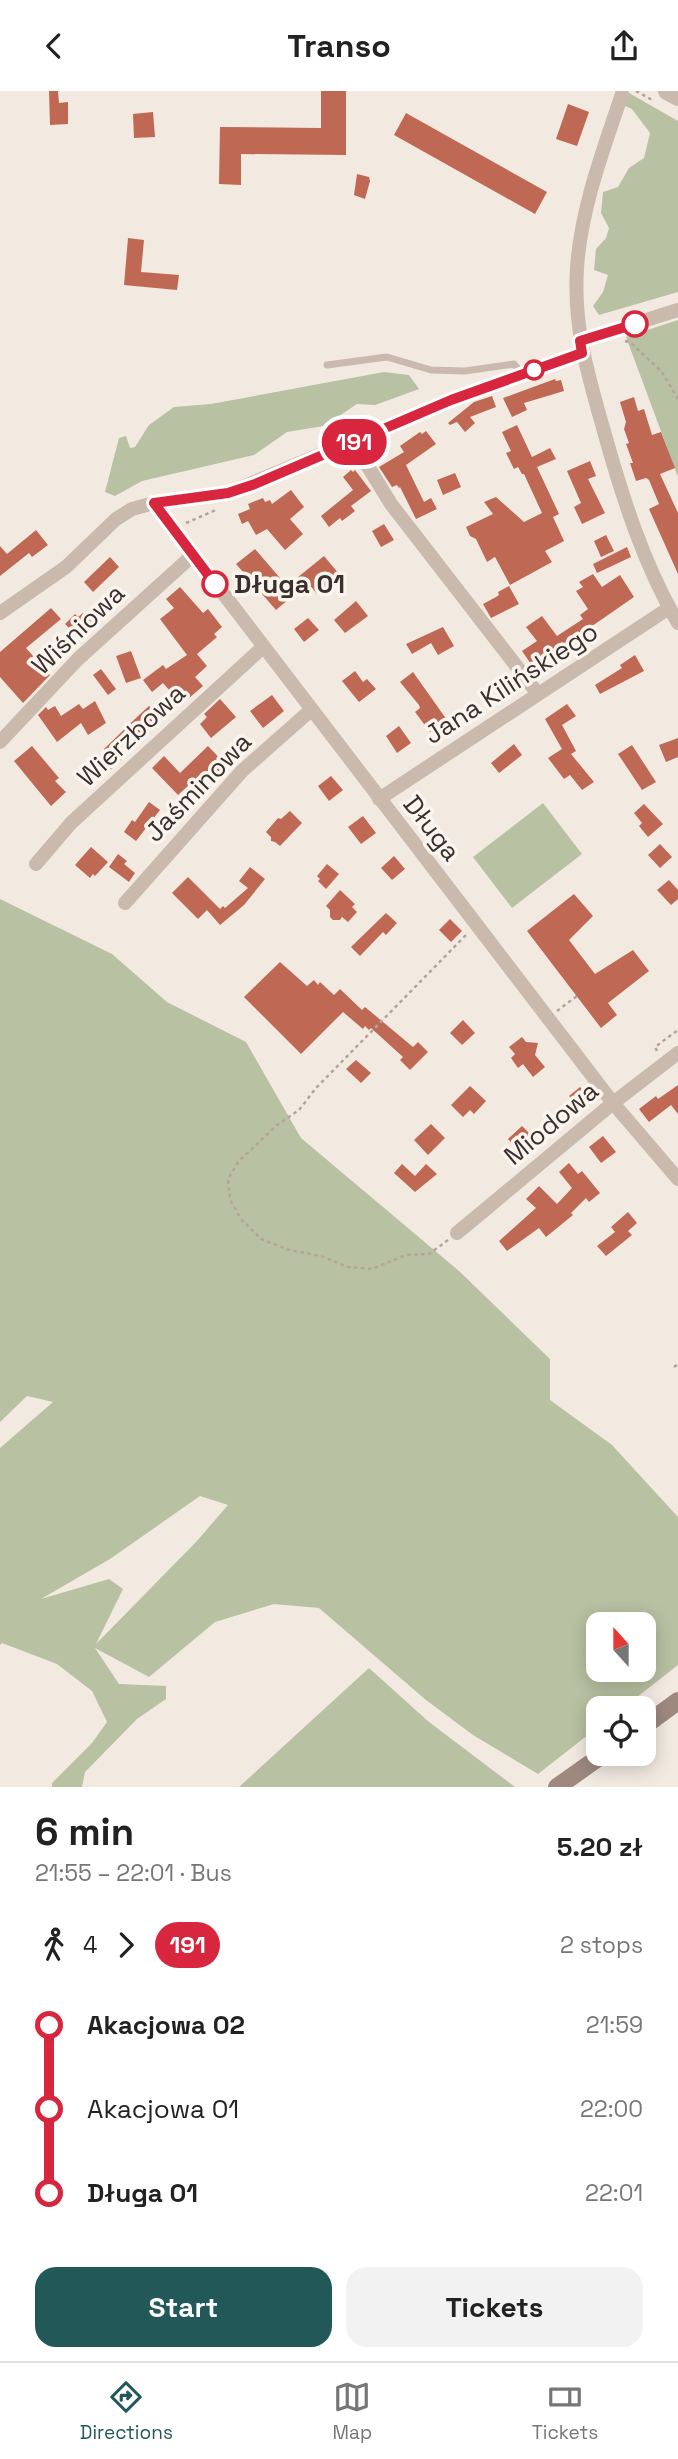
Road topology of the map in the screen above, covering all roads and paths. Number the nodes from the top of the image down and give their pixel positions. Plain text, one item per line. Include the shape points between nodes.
1 (667, 91) edge
2 (622, 94) dead end
3 (678, 97) edge
4 (678, 310) edge
5 (623, 340) dead end
6 (581, 347) junction
7 (327, 365) dead end
8 (522, 374) junction
9 (678, 399) edge
10 (353, 442) junction
11 (154, 503) junction
12 (193, 555) junction
13 (669, 608) junction
14 (0, 613) edge
15 (678, 623) edge
16 (263, 647) junction
17 (538, 694) junction
18 (312, 711) junction
19 (0, 741) edge
20 (379, 800) junction
21 (36, 864) dead end
22 (125, 902) dead end
23 (476, 925) junction
24 (577, 996) dead end
25 (555, 1013) dead end
26 (678, 1053) edge
27 (613, 1103) junction
28 (678, 1179) edge
29 (457, 1233) joint
30 (678, 1701) edge
31 (656, 1717) edge
32 (587, 1766) edge
33 (557, 1787) edge

1 - 3 street
2 - 6 street via 581,231 577,269
4 - 6 street
5 - 9 path via 662,372
6 - 8 street
6 - 13 street via 639,541
7 - 8 lane via 387,357 431,370 514,364
8 - 10 street
10 - 11 street via 228,493
10 - 17 street via 391,504
11 - 12 street, Długa
11 - 14 street via 116,519 66,567
12 - 16 street, Długa
12 - 19 street, Wiśniowa via 78,659
13 - 15 street
13 - 17 street, Jana Kilińskiego
16 - 18 street, Długa
16 - 21 street, Wierzbowa via 71,823
17 - 20 street, Jana Kilińskiego
18 - 20 street, Długa
18 - 22 street, Jaśminowa via 242,771
20 - 23 street, Długa
23 - 27 street, Długa
23 - 29 path via 299,1110 238,1162 228,1179 230,1199 240,1218 261,1239 348,1266 372,1269 407,1255 429,1254
24 - 25 path
26 - 27 street, Miodowa
27 - 28 street, Długa
27 - 29 street, Miodowa
30 - 31 main road
32 - 33 main road

